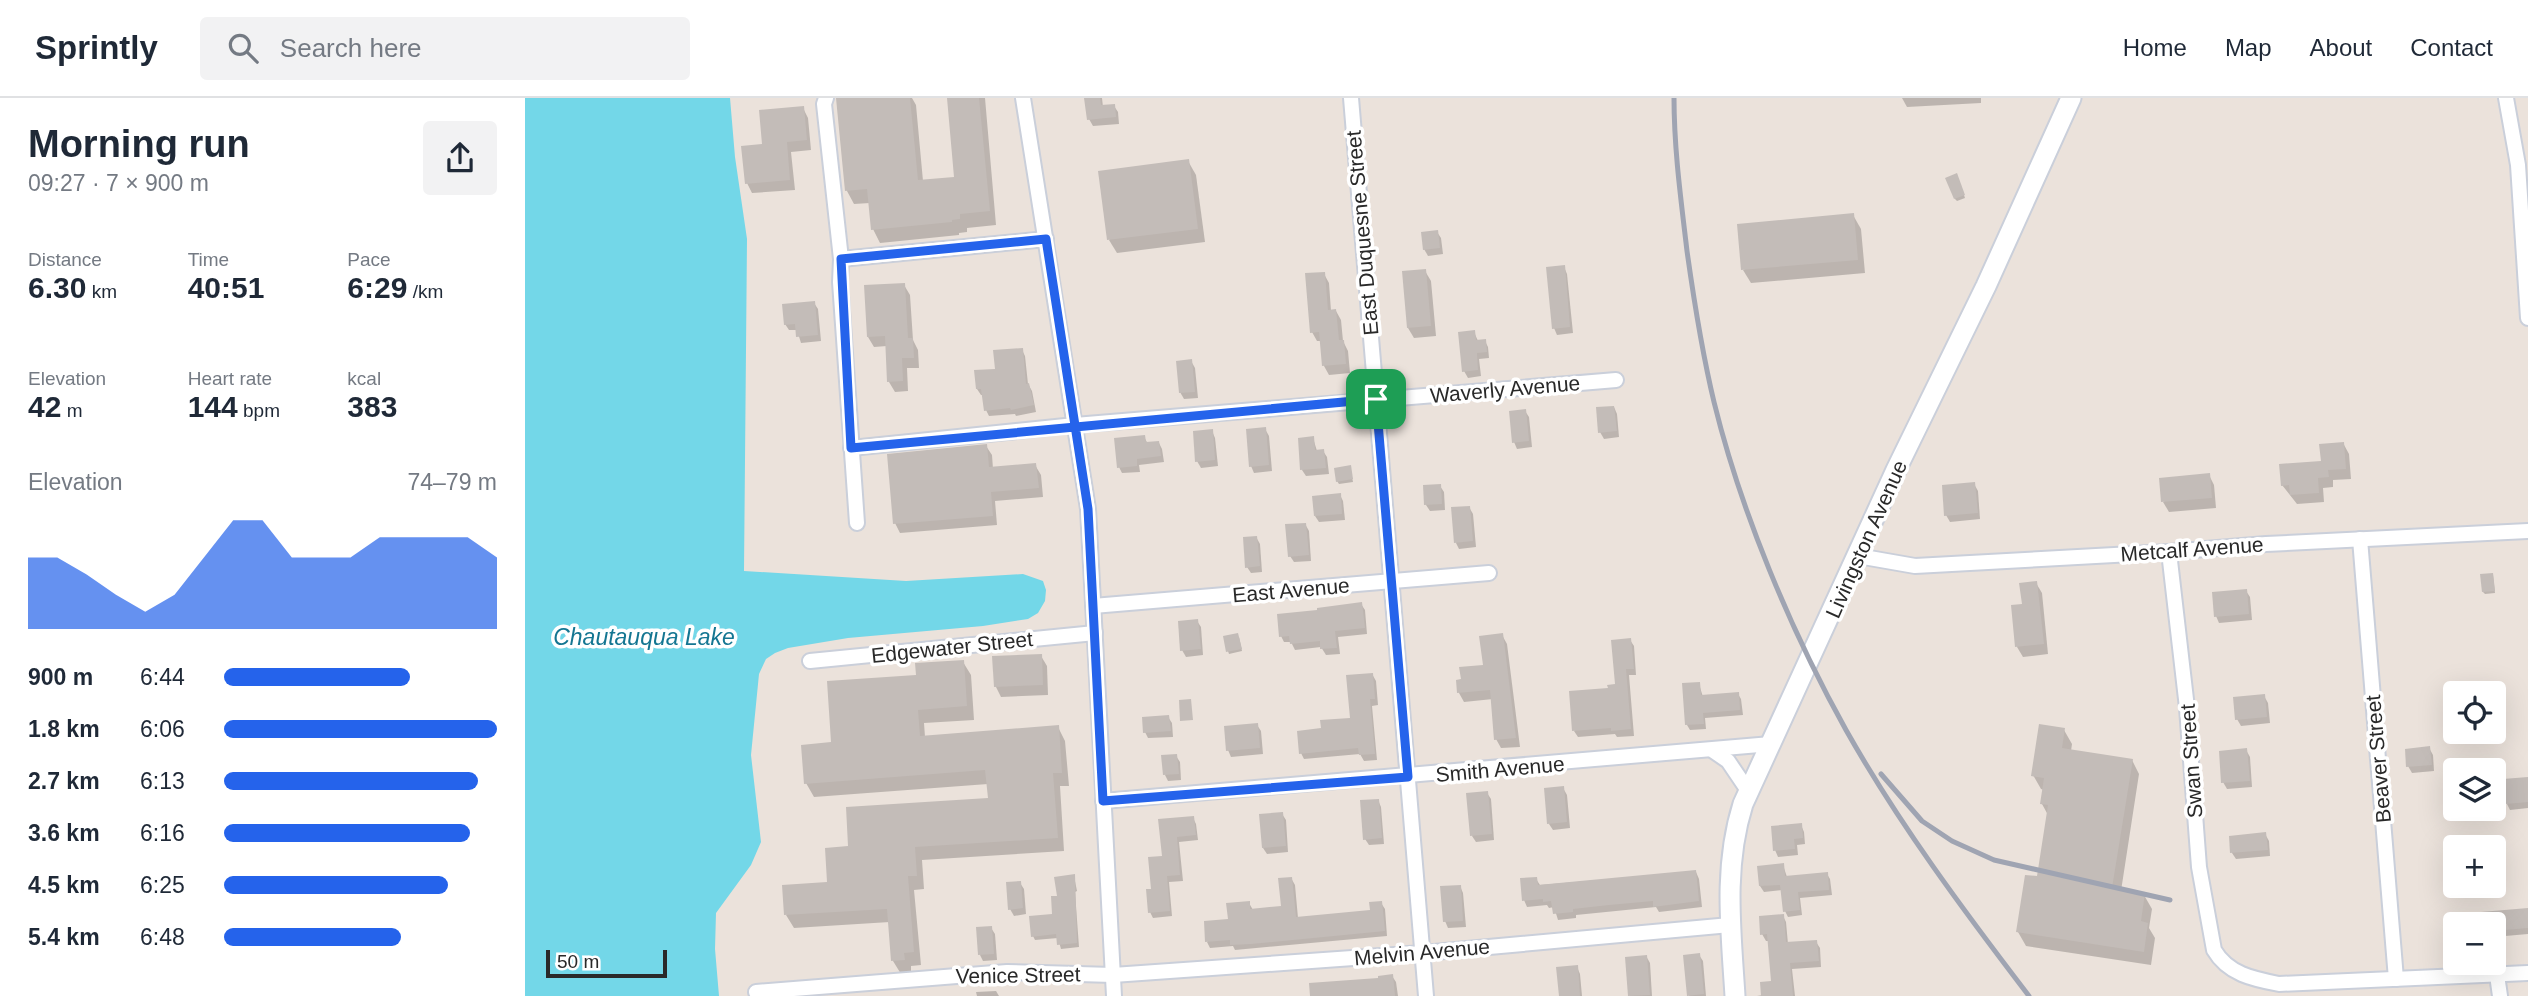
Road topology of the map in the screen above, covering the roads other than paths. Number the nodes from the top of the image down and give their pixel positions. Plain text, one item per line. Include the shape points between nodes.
1 (826, 98) edge
2 (1023, 98) edge
3 (1351, 98) edge
4 (2071, 98) edge
5 (2506, 98) edge
6 (1046, 239) junction
7 (841, 259) junction
8 (2528, 318) edge
9 (1616, 380) dead end
10 (1376, 399) junction
11 (1075, 425) junction
12 (851, 448) junction
13 (857, 523) dead end
14 (2528, 531) edge
15 (2360, 539) junction
16 (2169, 552) junction
17 (1857, 556) junction
18 (1489, 573) dead end
19 (1391, 581) junction
20 (1093, 606) junction
21 (1095, 633) junction
22 (810, 661) dead end
23 (1771, 744) junction
24 (1712, 750) junction
25 (1408, 777) junction
26 (1749, 792) junction
27 (1103, 801) junction
28 (1730, 925) junction
29 (1423, 953) junction
30 (2528, 973) edge
31 (2506, 974) edge
32 (1113, 975) junction
33 (2497, 975) joint
34 (2396, 979) junction
35 (756, 992) dead end
36 (1114, 996) edge
37 (1426, 996) edge
38 (1735, 996) edge
39 (2500, 996) edge

1 - 7 street
2 - 6 street
3 - 10 street, East Duquesne Street
4 - 17 street, Livingston Avenue
5 - 8 street via 2518,164
6 - 7 street
6 - 11 street
7 - 12 street
9 - 10 street, Waverly Avenue
10 - 11 street, Waverly Avenue
10 - 19 street, East Duquesne Street
11 - 12 street, Waverly Avenue
11 - 20 street via 1088,509
12 - 13 street
14 - 15 street, Metcalf Avenue
15 - 16 street, Metcalf Avenue
15 - 34 street, Beaver Street
16 - 17 street, Metcalf Avenue via 1915,566
16 - 34 street, Swan Street via 2199,867 2214,950 2226,966 2249,978 2279,984
17 - 23 street, Livingston Avenue
18 - 19 street, East Avenue
19 - 20 street, East Avenue
19 - 25 street, East Duquesne Street
20 - 21 street
21 - 22 street, Edgewater Street
21 - 27 street
23 - 24 street, Smith Avenue
23 - 26 street, Livingston Avenue
24 - 25 street, Smith Avenue
24 - 26 street via 1728,761
25 - 27 street, Smith Avenue
25 - 29 street, East Duquesne Street
26 - 28 street, Livingston Avenue via 1734,833
27 - 32 street
28 - 29 street, Melvin Avenue
28 - 38 street, Livingston Avenue
29 - 32 street, Melvin Avenue
29 - 37 street, East Duquesne Street
30 - 31 street
32 - 35 street, Venice Street via 1007,972
32 - 36 street
33 - 34 street
33 - 39 street

